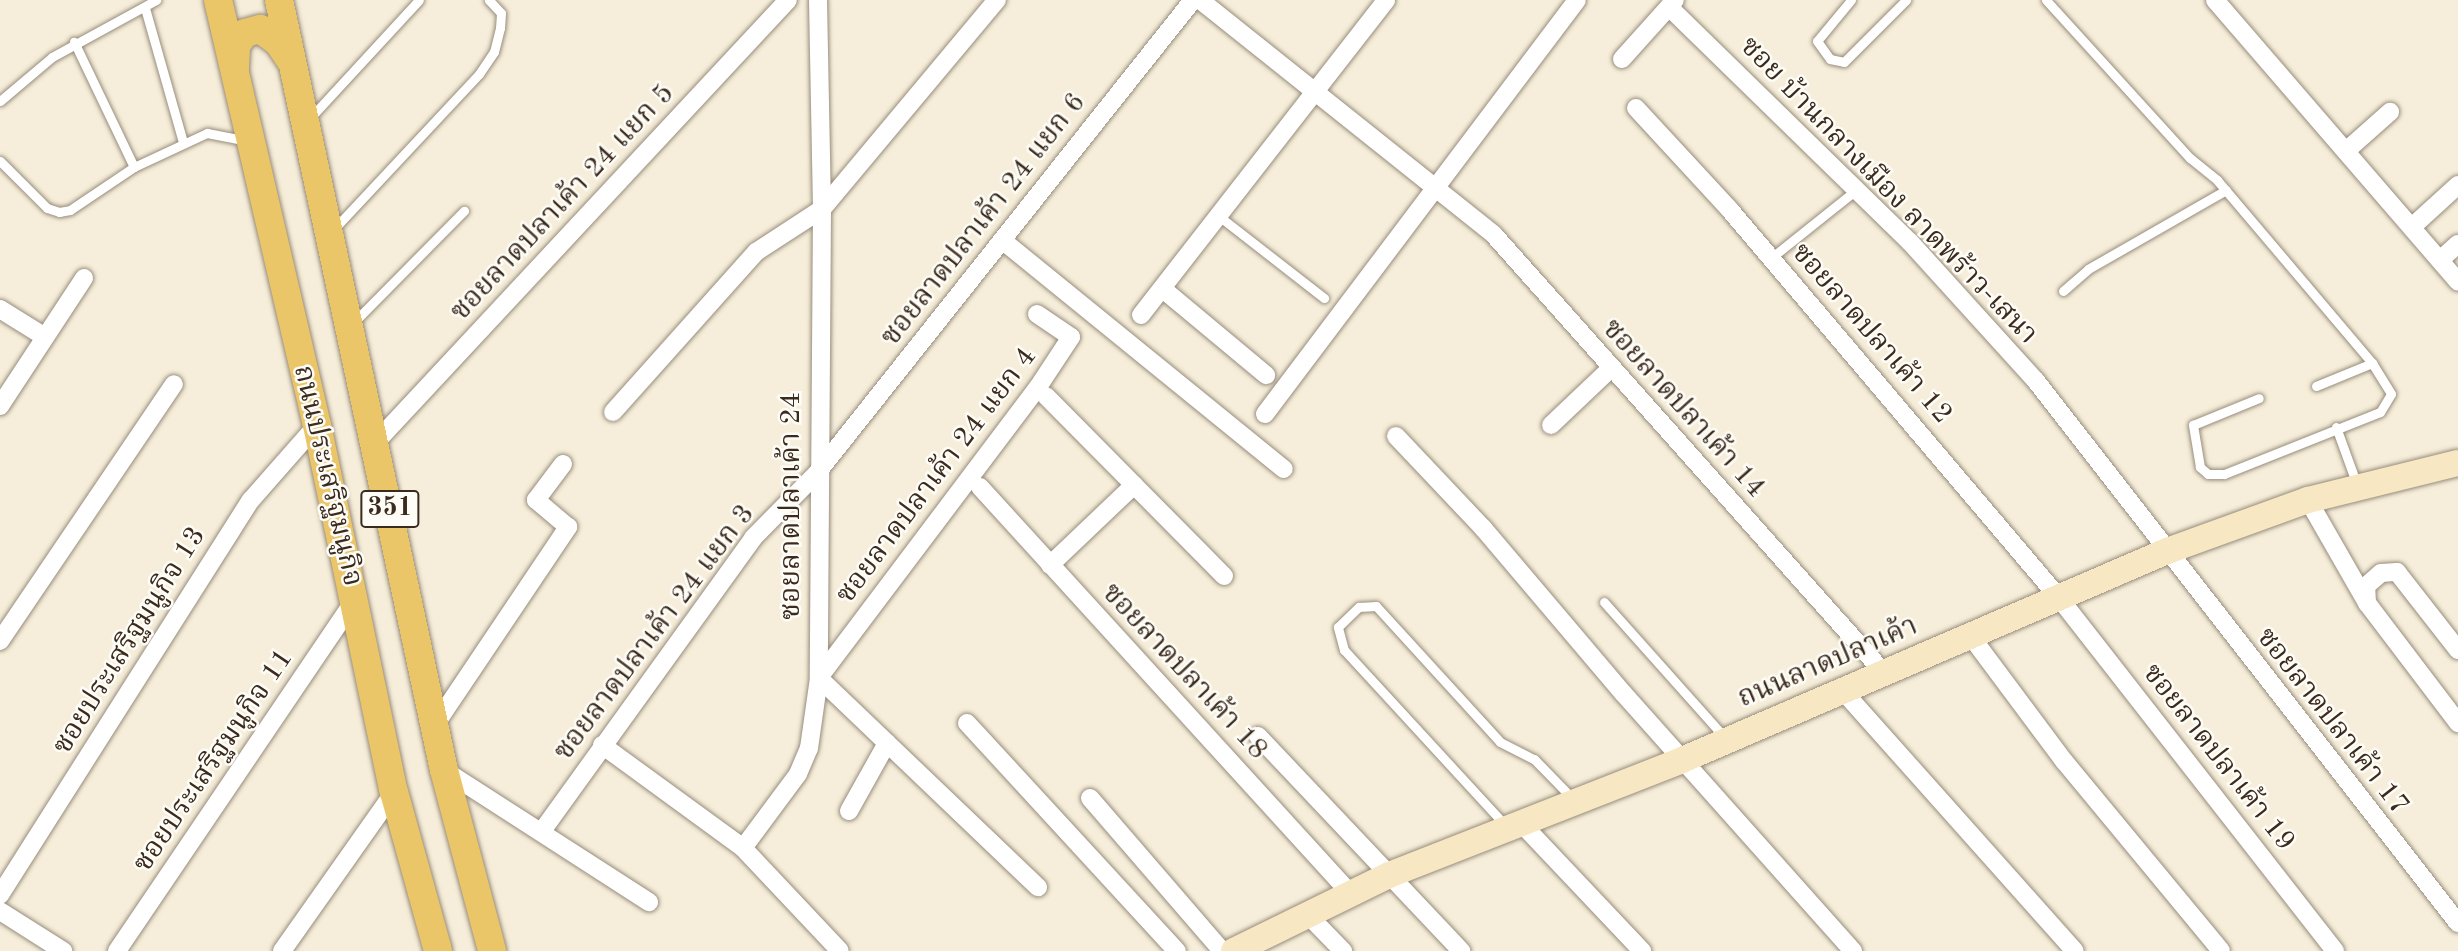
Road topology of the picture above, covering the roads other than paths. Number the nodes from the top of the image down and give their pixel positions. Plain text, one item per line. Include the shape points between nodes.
1 (156, 0) edge
2 (218, 0) edge
3 (279, 0) edge
4 (419, 0) edge
5 (489, 0) edge
6 (788, 0) edge
7 (818, 0) edge
8 (997, 0) edge
9 (1193, 0) edge
10 (1200, 0) edge
11 (1386, 0) edge
12 (1577, 0) edge
13 (1851, 0) edge
14 (1906, 0) edge
15 (2046, 0) edge
16 (2215, 0) edge
17 (1672, 3) edge
18 (145, 8) junction
19 (75, 42) junction
20 (1622, 59) dead end
21 (294, 66) junction
22 (235, 80) junction
23 (1317, 91) junction
24 (0, 101) edge
25 (1636, 108) dead end
26 (2390, 112) dead end
27 (306, 122) junction
28 (250, 141) junction
29 (183, 142) junction
30 (2346, 151) junction
31 (0, 161) edge
32 (134, 167) junction
33 (2458, 185) edge
34 (1435, 187) junction
35 (1857, 189) junction
36 (2226, 190) junction
37 (822, 209) junction
38 (464, 211) dead end
39 (1220, 217) junction
40 (2413, 226) junction
41 (330, 233) junction
42 (1002, 240) junction
43 (2458, 244) edge
44 (1771, 258) junction
45 (2440, 260) junction
46 (84, 278) dead end
47 (2458, 282) edge
48 (1164, 290) junction
49 (2063, 291) dead end
50 (1324, 298) dead end
51 (0, 309) edge
52 (1037, 314) dead end
53 (1142, 315) dead end
54 (349, 327) junction
55 (45, 337) junction
56 (2372, 363) junction
57 (1611, 368) junction
58 (1266, 375) dead end
59 (174, 384) dead end
60 (2316, 386) dead end
61 (1046, 396) dead end
62 (2259, 398) dead end
63 (0, 406) edge
64 (613, 412) dead end
65 (1265, 414) dead end
66 (317, 425) junction
67 (1551, 425) dead end
68 (2336, 427) junction
69 (1396, 436) dead end
70 (376, 442) junction
71 (563, 464) dead end
72 (2457, 465) edge
73 (1284, 468) dead end
74 (817, 473) junction
75 (1134, 485) junction
76 (2357, 485) junction
77 (980, 487) dead end
78 (2308, 500) junction
79 (2167, 551) junction
80 (1050, 565) junction
81 (1224, 576) dead end
82 (2060, 599) junction
83 (355, 600) junction
84 (1604, 602) dead end
85 (2367, 603) junction
86 (1970, 635) junction
87 (0, 641) edge
88 (2458, 650) edge
89 (1885, 674) junction
90 (819, 678) junction
91 (1843, 691) junction
92 (967, 723) dead end
93 (2458, 723) edge
94 (435, 725) junction
95 (1258, 736) dead end
96 (1727, 741) junction
97 (887, 743) junction
98 (602, 745) junction
99 (1682, 760) junction
100 (444, 770) junction
101 (394, 792) junction
102 (1090, 798) dead end
103 (1576, 803) junction
104 (849, 811) dead end
105 (1515, 827) junction
106 (542, 831) junction
107 (743, 848) junction
108 (1390, 875) junction
109 (1038, 887) dead end
110 (1350, 893) junction
111 (0, 895) edge
112 (649, 902) dead end
113 (0, 911) edge
114 (1307, 914) junction
115 (2458, 923) edge
116 (63, 951) edge
117 (117, 951) edge
118 (282, 951) edge
119 (438, 951) edge
120 (492, 951) edge
121 (840, 951) edge
122 (1177, 951) edge
123 (1222, 951) edge
124 (1234, 951) edge
125 (1343, 951) edge
126 (1461, 951) edge
127 (1642, 951) edge
128 (1853, 951) edge
129 (2075, 951) edge
130 (2221, 951) edge
131 (2335, 951) edge

1 - 18 lane
2 - 22 main road, ถนนประเสริฐมนูกิจ / 351
3 - 21 main road, ถนนประเสริฐมนูกิจ / 351
4 - 27 lane
5 - 41 lane via 501,13 500,28 494,51 479,74
6 - 70 street, ซอยลาดปลาเค้า 24 แยก 5
7 - 37 street, ซอยลาดปลาเค้า 24
8 - 37 street
9 - 42 street, ซอยลาดปลาเค้า 24 แยก 6
10 - 23 street, ซอยลาดปลาเค้า 14
11 - 23 street
12 - 34 street
13 - 14 lane via 1817,41 1830,59 1844,62
15 - 36 lane via 2190,158
16 - 30 street
17 - 20 street
17 - 35 street, ซอย บ้านกลางเมือง ลาดพร้าว-เสนา
18 - 19 lane
18 - 29 lane
19 - 24 lane
19 - 32 lane
21 - 22 main road via 278,43 260,29 245,33 236,46
21 - 27 main road, ถนนประเสริฐมนูกิจ / 351
22 - 28 main road, ถนนประเสริฐมนูกิจ / 351
23 - 34 street, ซอยลาดปลาเค้า 14
23 - 39 street
25 - 44 street, ซอยลาดปลาเค้า 12
26 - 30 street
27 - 41 main road, ถนนประเสริฐมนูกิจ / 351
28 - 29 lane via 207,133
28 - 66 main road, ถนนประเสริฐมนูกิจ / 351
29 - 32 lane
30 - 40 street
31 - 32 lane via 47,208 59,212 70,210
33 - 40 street
34 - 57 street, ซอยลาดปลาเค้า 14 via 1494,235
34 - 65 street
35 - 44 lane
35 - 79 street, ซอย บ้านกลางเมือง ลาดพร้าว-เสนา via 2036,381
36 - 49 lane via 2088,269
36 - 56 lane
37 - 64 street via 756,252
37 - 74 street, ซอยลาดปลาเค้า 24
38 - 54 lane
39 - 48 street
39 - 50 lane
40 - 45 street
41 - 54 main road, ถนนประเสริฐมนูกิจ / 351
42 - 73 street
42 - 74 street, ซอยลาดปลาเค้า 24 แยก 6
43 - 45 street
44 - 82 street, ซอยลาดปลาเค้า 12
45 - 47 street
46 - 55 street
48 - 53 street
48 - 58 street
51 - 55 street
52 - 90 street, ซอยลาดปลาเค้า 24 แยก 4 via 1071,337
54 - 70 main road, ถนนประเสริฐมนูกิจ / 351
55 - 63 street
56 - 60 lane
56 - 68 lane via 2389,386 2390,400 2380,412
57 - 67 street
57 - 89 street, ซอยลาดปลาเค้า 14
59 - 87 street
61 - 75 street
62 - 68 lane via 2193,425 2200,467 2208,474 2233,471
66 - 83 main road, ถนนประเสริฐมนูกิจ / 351
66 - 111 street, ซอยประเสริฐมนูกิจ 13 via 251,500
68 - 76 lane
69 - 99 street via 1483,528
70 - 94 main road, ถนนประเสริฐมนูกิจ / 351
71 - 94 street via 536,500 568,527
72 - 76 main road, ถนนลาดปลาเค้า
74 - 90 street, ซอยลาดปลาเค้า 24
74 - 98 street, ซอยลาดปลาเค้า 24 แยก 3 via 753,538
75 - 80 street
75 - 81 street
76 - 78 main road, ถนนลาดปลาเค้า
77 - 80 street, ซอยลาดปลาเค้า 18
78 - 79 main road, ถนนลาดปลาเค้า
78 - 85 street
79 - 82 main road, ถนนลาดปลาเค้า
79 - 115 street, ซอยลาดปลาเค้า 17
80 - 110 street, ซอยลาดปลาเค้า 18
82 - 86 main road, ถนนลาดปลาเค้า
82 - 131 street, ซอยลาดปลาเค้า 19
83 - 101 main road, ถนนประเสริฐมนูกิจ / 351
83 - 117 street, ซอยประเสริฐมนูกิจ 11
84 - 96 lane
85 - 88 street via 2365,586 2381,573 2397,572
85 - 93 street
86 - 89 main road, ถนนลาดปลาเค้า
86 - 130 street via 2064,761
89 - 91 main road, ถนนลาดปลาเค้า
90 - 97 street
90 - 107 street, ซอยลาดปลาเค้า 24 via 809,748 798,774
91 - 96 main road, ถนนลาดปลาเค้า
91 - 129 street
92 - 122 street
94 - 100 main road, ถนนประเสริฐมนูกิจ / 351
95 - 108 street
96 - 99 main road, ถนนลาดปลาเค้า
97 - 104 street
97 - 109 street
98 - 106 street, ซอยลาดปลาเค้า 24 แยก 3
98 - 107 street
99 - 103 main road, ถนนลาดปลาเค้า
99 - 128 street
100 - 106 street
100 - 120 main road, ถนนประเสริฐมนูกิจ / 351
101 - 118 street
101 - 119 main road, ถนนประเสริฐมนูกิจ / 351
102 - 123 street
103 - 105 main road, ถนนลาดปลาเค้า
103 - 105 lane via 1534,759 1500,742 1376,606 1359,607 1338,627 1344,650
105 - 108 main road, ถนนลาดปลาเค้า
105 - 127 street
106 - 112 street
107 - 121 street
108 - 110 main road, ถนนลาดปลาเค้า
108 - 126 street
110 - 114 main road, ถนนลาดปลาเค้า
113 - 116 street
114 - 124 main road, ถนนลาดปลาเค้า
114 - 125 street

